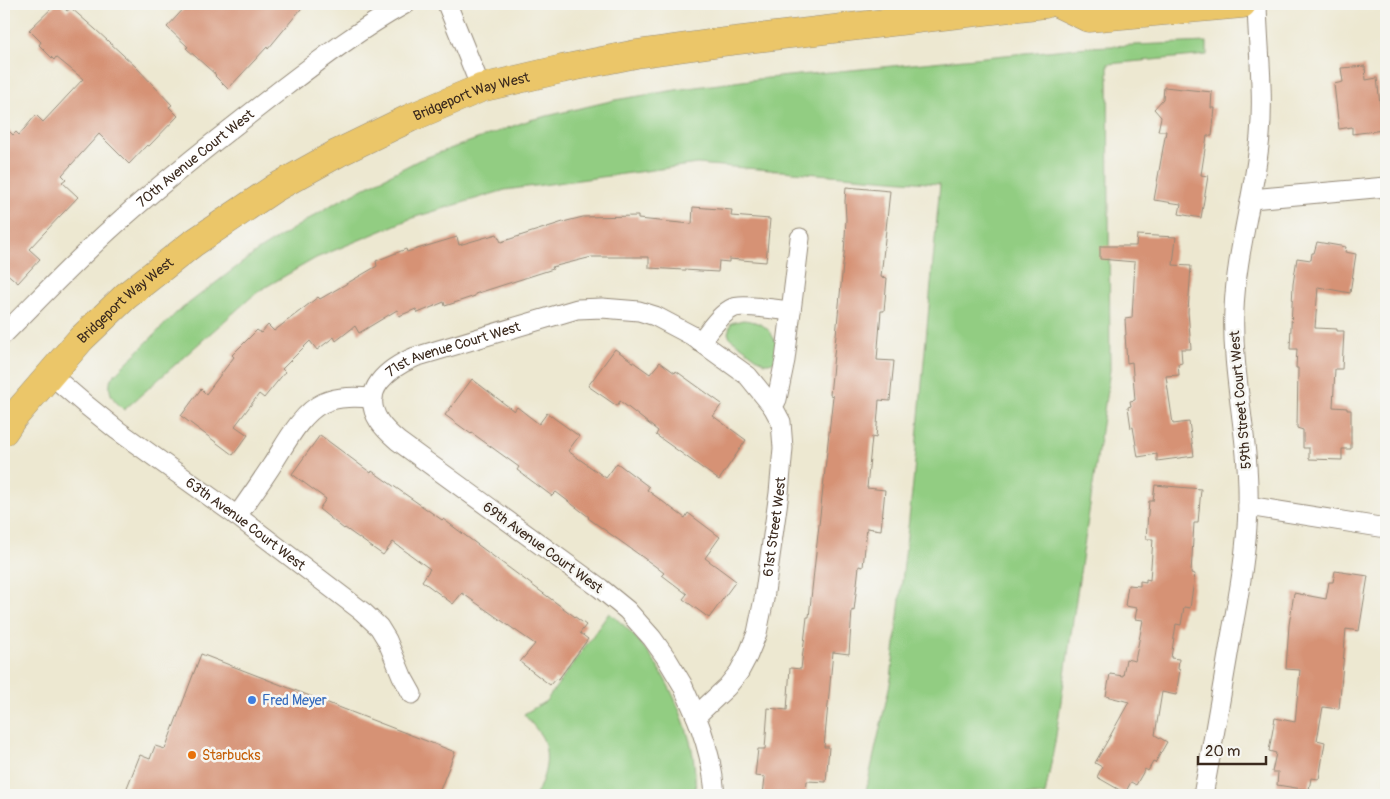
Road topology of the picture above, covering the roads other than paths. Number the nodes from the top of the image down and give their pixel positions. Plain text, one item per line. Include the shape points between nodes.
1 (405, 4) edge
2 (446, 4) edge
3 (1045, 4) edge
4 (1059, 4) edge
5 (1242, 4) edge
6 (1256, 4) edge
7 (481, 88) junction
8 (1386, 187) edge
9 (1251, 199) junction
10 (800, 238) dead end
11 (792, 311) junction
12 (4, 334) edge
13 (700, 342) junction
14 (51, 375) junction
15 (373, 398) junction
16 (773, 406) junction
17 (4, 431) edge
18 (1248, 506) junction
19 (237, 516) junction
20 (1386, 528) edge
21 (412, 694) dead end
22 (696, 716) junction
23 (715, 795) edge
24 (1203, 795) edge

1 - 12 street, 70th Avenue Court West via 323,58 166,181 114,226
2 - 7 street
3 - 7 main road, Bridgeport Way West via 636,54
4 - 5 main road via 1088,18
6 - 9 street, 59th Street Court West via 1262,93
7 - 14 main road, Bridgeport Way West via 410,118 275,188 192,244 126,296
8 - 9 street
9 - 18 street, 59th Street Court West via 1237,278 1233,334
10 - 11 street
11 - 13 street via 734,306
11 - 16 street via 785,360
13 - 15 street, 71st Avenue Court West via 640,311 577,309 403,362 378,383
13 - 16 street, 71st Avenue Court West via 748,376
14 - 17 main road, Bridgeport Way West
14 - 19 street, 63th Avenue Court West via 117,430
15 - 19 street via 329,400 315,407 296,428
15 - 22 street, 69th Avenue Court West via 379,422 398,441 627,610 667,659
16 - 22 street, 61st Street West via 781,422 783,448 758,633 739,672
18 - 20 street
18 - 24 street, 59th Street Court West via 1236,606
19 - 21 street, 63th Avenue Court West via 379,627
22 - 23 street via 706,742

